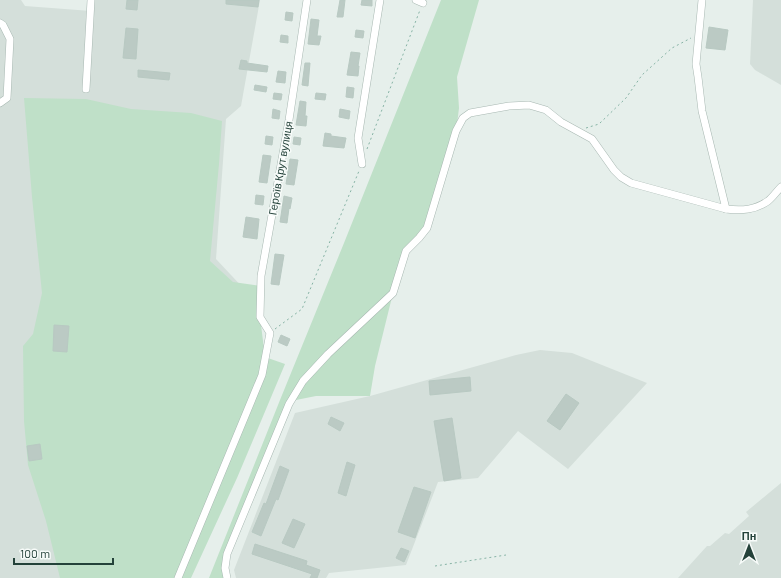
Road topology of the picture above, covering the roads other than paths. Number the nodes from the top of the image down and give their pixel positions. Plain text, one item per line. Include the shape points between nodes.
1 (91, 0) edge
2 (307, 0) edge
3 (380, 0) edge
4 (702, 0) edge
5 (0, 23) edge
6 (86, 89) dead end
7 (0, 104) edge
8 (362, 164) road end
9 (781, 187) edge
10 (726, 209) junction
11 (178, 578) edge
12 (227, 578) edge

1 - 6 street
2 - 11 street, Героїв Крут вулиця via 261,276 260,317 270,333 262,375
3 - 8 street via 358,138
4 - 10 street via 696,64 702,111
5 - 7 street via 10,39 7,98
9 - 10 street via 769,200 756,208
10 - 12 street via 631,183 620,177 592,139 561,122 546,110 529,105 508,106 470,113 463,118 456,130 427,228 406,251 393,293 328,354 303,381 289,404 227,554

